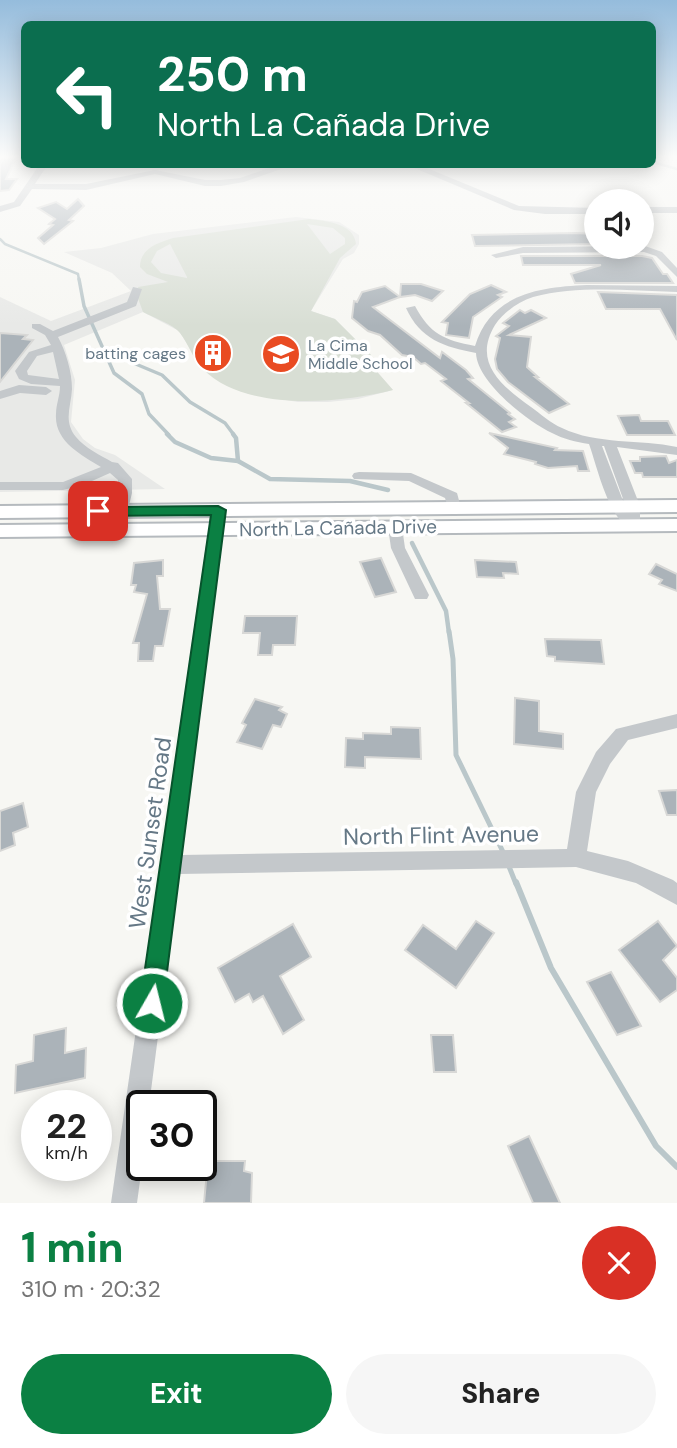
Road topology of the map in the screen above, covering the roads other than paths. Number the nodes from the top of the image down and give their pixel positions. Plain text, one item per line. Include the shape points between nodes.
1 (496, 255) dead end
2 (677, 274) edge
3 (137, 289) dead end
4 (677, 289) edge
5 (411, 308) dead end
6 (36, 326) dead end
7 (54, 341) junction
8 (481, 351) junction
9 (66, 388) junction
10 (0, 395) edge
11 (601, 442) junction
12 (677, 451) edge
13 (113, 466) junction
14 (359, 476) dead end
15 (0, 486) edge
16 (677, 506) edge
17 (626, 507) junction
18 (454, 508) junction
19 (121, 511) junction
20 (0, 512) edge
21 (217, 520) junction
22 (633, 525) junction
23 (677, 525) edge
24 (395, 527) junction
25 (116, 530) junction
26 (0, 531) edge
27 (421, 595) dead end
28 (677, 721) edge
29 (576, 858) junction
30 (171, 865) junction
31 (677, 895) edge
32 (124, 1203) edge

1 - 2 street via 523,250 653,249
3 - 7 street via 132,304
4 - 8 street via 531,295 502,309 487,328
5 - 8 street via 416,322 430,335 446,344
6 - 7 street
7 - 9 street
7 - 9 street via 33,354 21,371 23,377
8 - 11 street via 483,367 493,382 540,426
9 - 10 street via 19,389
9 - 13 street via 61,418 65,431 82,451
11 - 12 street
11 - 17 street
13 - 15 street via 62,486
13 - 19 street via 125,479
14 - 18 street via 411,477 452,496
16 - 17 main road, North La Cañada Drive
17 - 18 main road, North La Cañada Drive
17 - 22 street
18 - 21 main road, North La Cañada Drive
19 - 20 main road, North La Cañada Drive
19 - 21 main road, North La Cañada Drive
19 - 25 street
21 - 24 main road, North La Cañada Drive
21 - 25 main road, North La Cañada Drive
21 - 30 street, West Sunset Road
22 - 23 main road, North La Cañada Drive
22 - 24 main road, North La Cañada Drive
24 - 27 street via 398,548
25 - 26 main road, North La Cañada Drive
28 - 29 street via 616,729 586,792
29 - 30 street, North Flint Avenue
29 - 31 street, North Flint Avenue via 621,867
30 - 32 street, West Sunset Road

